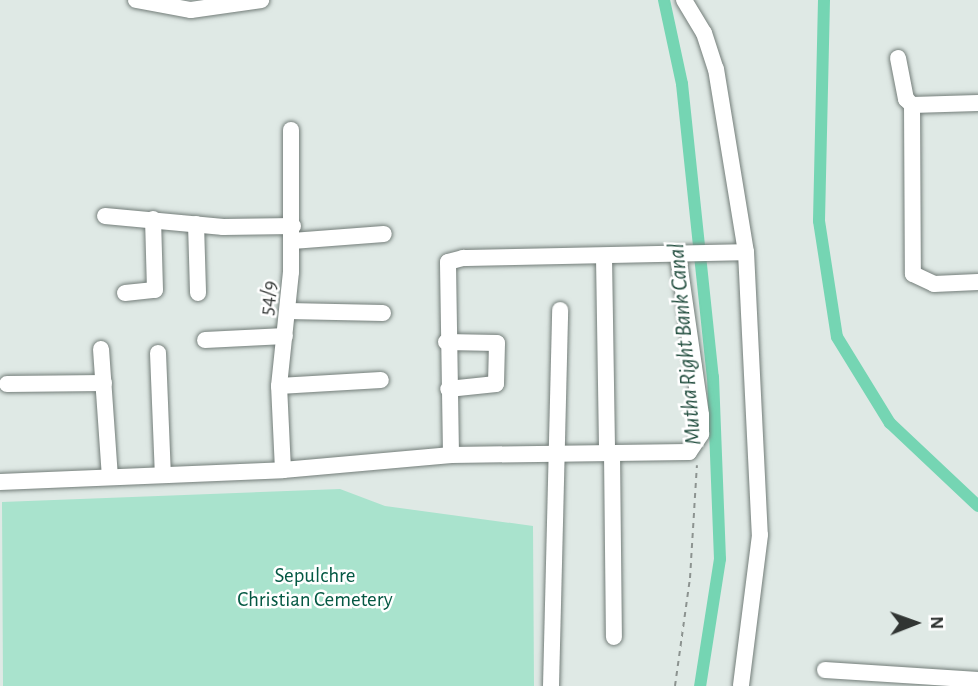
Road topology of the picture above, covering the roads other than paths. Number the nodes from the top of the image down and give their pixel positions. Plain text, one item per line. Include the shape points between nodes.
1 (261, 0) edge
2 (684, 0) edge
3 (140, 1) edge
4 (898, 58) dead end
5 (978, 103) edge
6 (912, 105) junction
7 (291, 130) dead end
8 (105, 216) dead end
9 (153, 219) junction
10 (196, 224) junction
11 (293, 234) junction
12 (384, 234) dead end
13 (739, 252) junction
14 (683, 256) junction
15 (604, 257) junction
16 (978, 282) edge
17 (125, 293) dead end
18 (198, 293) dead end
19 (560, 310) dead end
20 (288, 311) junction
21 (383, 313) dead end
22 (285, 336) junction
23 (205, 340) dead end
24 (446, 342) junction
25 (101, 349) dead end
26 (158, 353) dead end
27 (381, 380) dead end
28 (104, 383) junction
29 (7, 384) dead end
30 (279, 386) junction
31 (448, 389) junction
32 (557, 453) junction
33 (609, 453) junction
34 (451, 455) junction
35 (283, 470) junction
36 (163, 475) junction
37 (110, 477) junction
38 (0, 482) edge
39 (614, 637) dead end
40 (825, 670) dead end
41 (978, 680) edge
42 (551, 686) edge
43 (741, 686) edge

1 - 3 street via 191,10
2 - 13 street via 704,33 716,69
4 - 6 street via 906,99
5 - 6 street
6 - 16 street via 913,274 934,284
7 - 11 street, 54/9
8 - 9 street
9 - 10 street
9 - 17 street via 155,290
10 - 11 street
10 - 18 street
11 - 12 street
11 - 20 street, 54/9
13 - 14 street
13 - 43 street via 760,535
14 - 15 street
14 - 33 street via 701,415 696,446 689,452
15 - 24 street via 463,258 448,262
15 - 33 street
19 - 32 street
20 - 21 street
20 - 22 street, 54/9
22 - 23 street
22 - 30 street, 54/9
24 - 31 street
24 - 31 street via 497,343 496,384
25 - 28 street
26 - 36 street
27 - 30 street
28 - 29 street
28 - 37 street
30 - 35 street, 54/9
31 - 34 street
32 - 33 street
32 - 34 street
32 - 42 street
33 - 39 street
34 - 35 street
35 - 36 street
36 - 37 street
37 - 38 street
40 - 41 street

